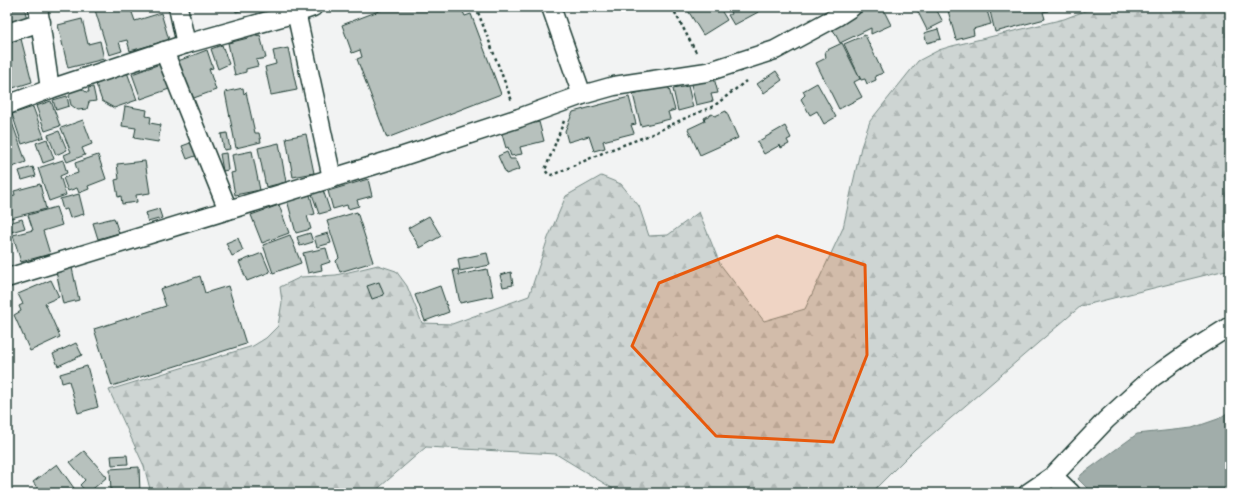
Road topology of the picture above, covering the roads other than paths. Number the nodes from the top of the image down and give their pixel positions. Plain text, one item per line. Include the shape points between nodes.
1 (178, 7) edge
2 (313, 7) edge
3 (551, 7) edge
4 (852, 7) edge
5 (295, 10) edge
6 (40, 15) edge
7 (7, 33) edge
8 (186, 44) junction
9 (164, 51) junction
10 (50, 89) junction
11 (578, 96) junction
12 (7, 105) edge
13 (332, 178) junction
14 (228, 210) junction
15 (7, 278) edge
16 (1230, 326) edge
17 (1053, 476) junction
18 (1028, 493) edge
19 (1071, 493) edge

1 - 8 street
2 - 5 street
3 - 11 street
4 - 11 street via 775,50 707,72 614,86
5 - 8 street
5 - 13 street
6 - 7 street
6 - 10 street
8 - 9 street
9 - 10 street
9 - 14 street
10 - 12 street
11 - 13 street
13 - 14 street
14 - 15 street
16 - 17 street via 1152,378 1106,420
17 - 18 street
17 - 19 street

